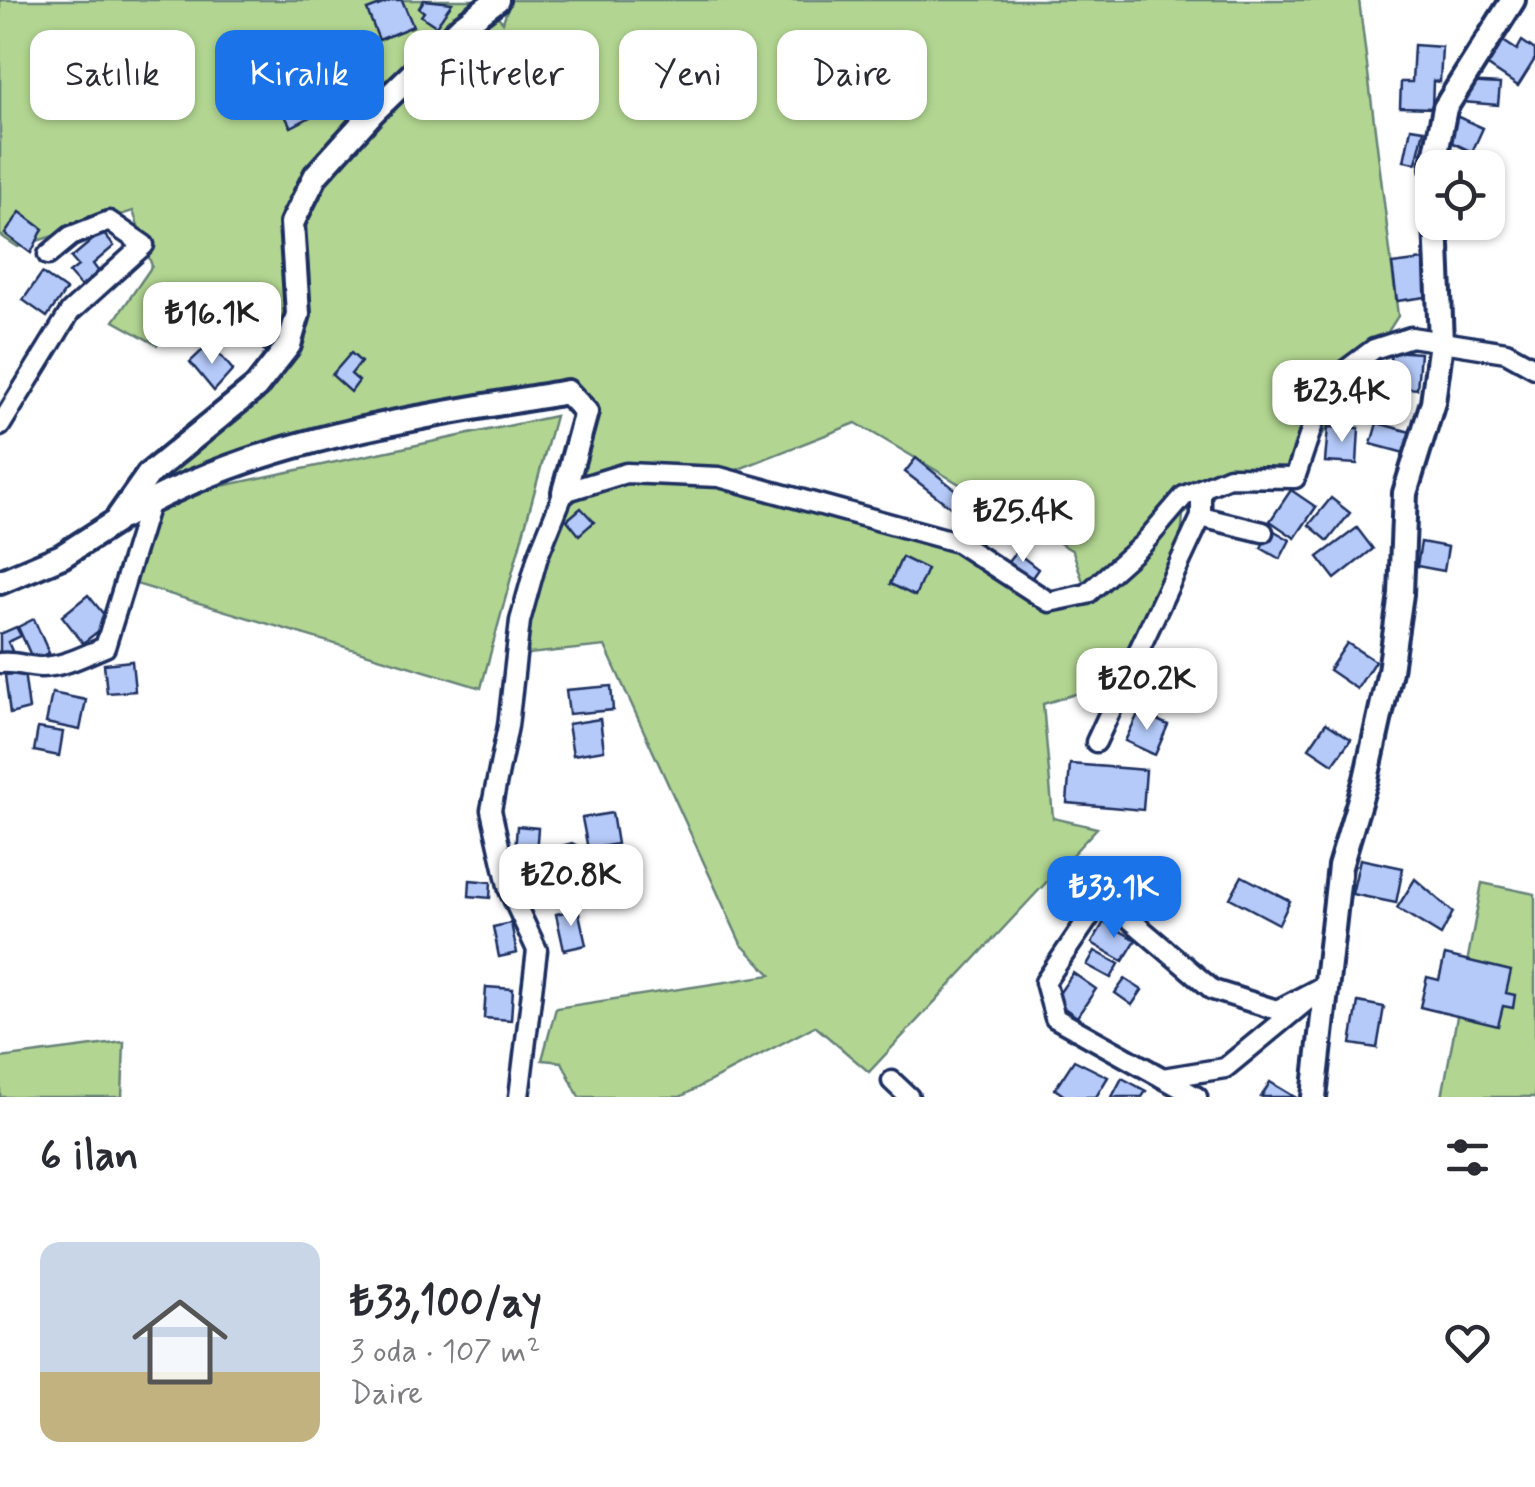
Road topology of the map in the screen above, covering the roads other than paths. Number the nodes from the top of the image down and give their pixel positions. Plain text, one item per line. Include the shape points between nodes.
1 (497, 0) edge
2 (1513, 0) edge
3 (1437, 150) edge
4 (1437, 240) edge
5 (48, 255) dead end
6 (1441, 342) junction
7 (1535, 368) edge
8 (0, 426) edge
9 (1201, 488) junction
10 (564, 492) junction
11 (150, 501) junction
12 (1201, 516) junction
13 (116, 522) junction
14 (1263, 532) dead end
15 (0, 582) edge
16 (0, 663) edge
17 (1096, 742) dead end
18 (1327, 984) junction
19 (1163, 1078) junction
20 (892, 1081) dead end
21 (520, 1097) edge
22 (909, 1097) edge
23 (1197, 1097) edge
24 (1314, 1097) edge

1 - 13 street via 373,112 316,175 292,223 298,314 289,344 256,387 148,475
2 - 3 street via 1445,108
4 - 6 street
5 - 8 street via 71,236 109,221 144,245 70,312
6 - 7 street via 1506,352
6 - 9 street via 1411,337 1374,349 1326,386 1295,478 1229,477
6 - 18 street via 1433,402 1404,493 1390,670 1340,866
9 - 10 street via 1184,496 1087,594 1049,602 957,542 719,477 626,473
9 - 12 street
10 - 11 street via 586,412 567,392 285,449
10 - 21 street via 520,621 491,810 509,890 537,950
11 - 13 street
11 - 16 street via 105,647 66,663
12 - 14 street
12 - 17 street
13 - 15 street via 62,556
18 - 19 street via 1226,1068
18 - 19 street via 1277,1010 1213,990 1119,910 1096,907 1046,982 1055,1018
18 - 24 street
19 - 23 street
20 - 22 street

